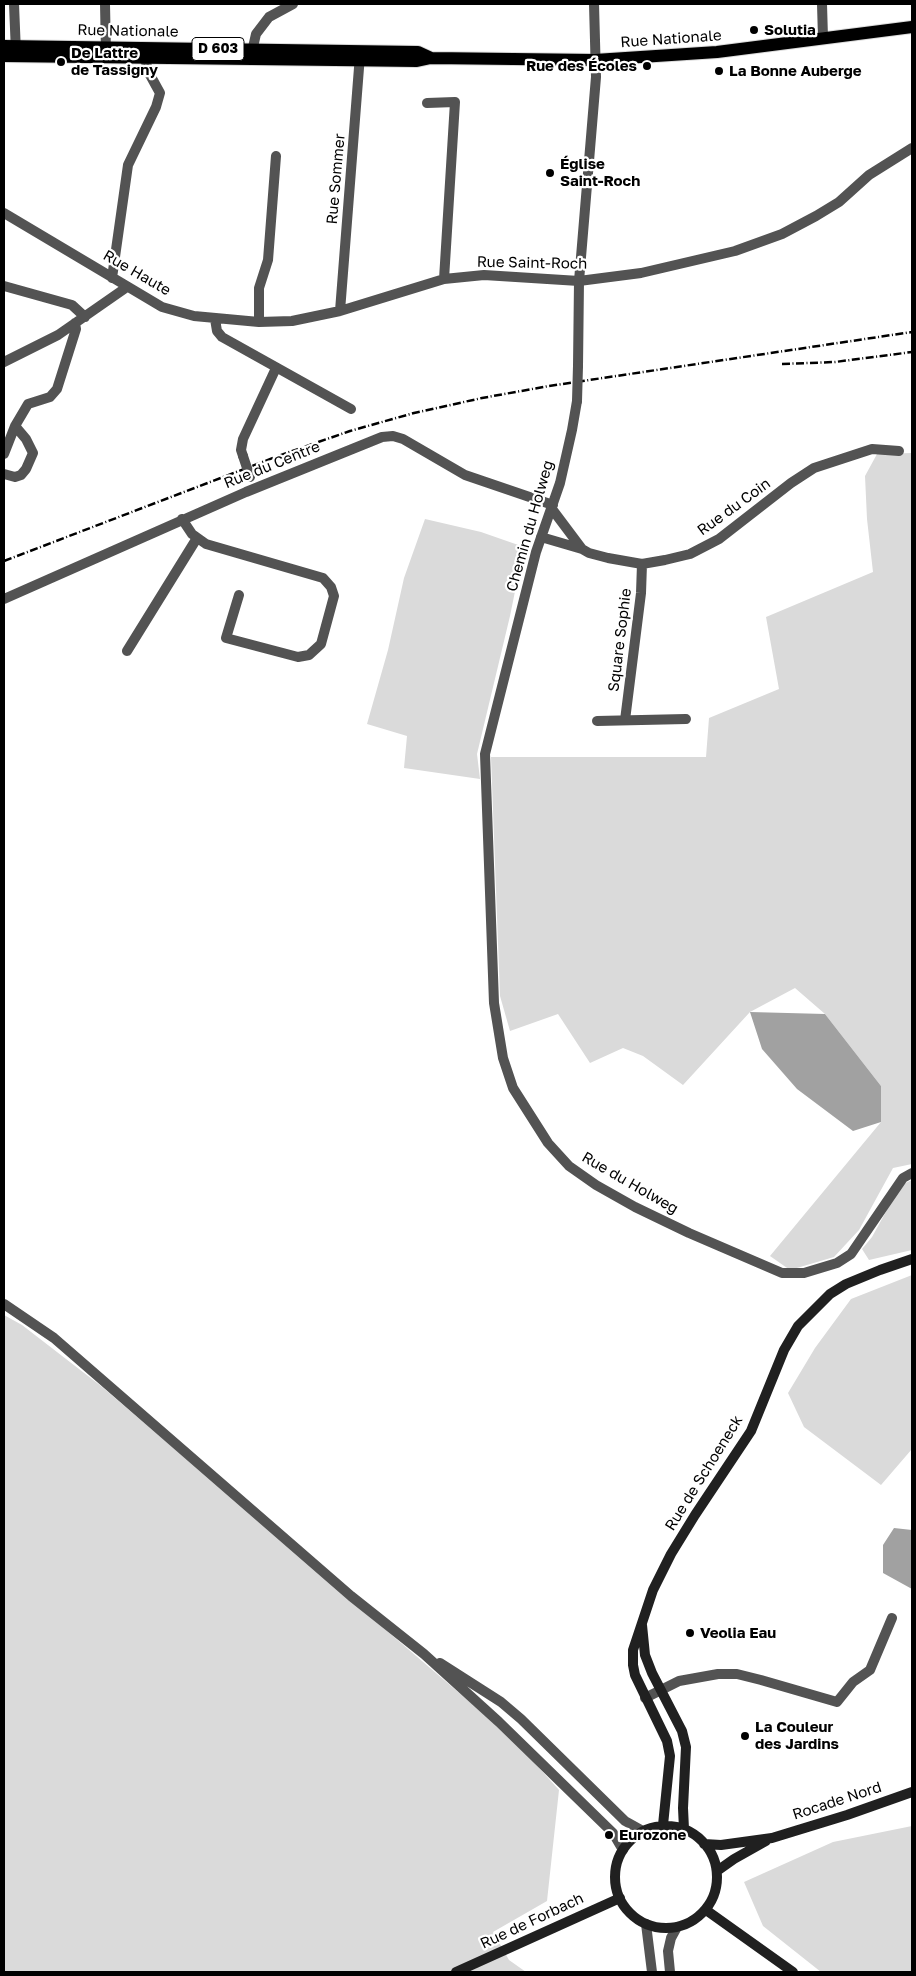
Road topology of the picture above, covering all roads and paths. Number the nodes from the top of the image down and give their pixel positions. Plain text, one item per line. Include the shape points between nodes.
1 (14, 4) edge
2 (105, 4) edge
3 (293, 4) edge
4 (594, 4) edge
5 (822, 4) edge
6 (276, 8) edge
7 (912, 27) edge
8 (823, 38) junction
9 (10, 51) edge
10 (106, 52) junction
11 (144, 53) junction
12 (251, 55) junction
13 (360, 55) junction
14 (596, 60) junction
15 (426, 103) dead end
16 (912, 148) edge
17 (276, 156) dead end
18 (4, 213) edge
19 (112, 278) junction
20 (444, 279) junction
21 (579, 282) junction
22 (4, 286) edge
23 (127, 287) junction
24 (340, 311) junction
25 (85, 317) junction
26 (215, 319) junction
27 (259, 322) junction
28 (75, 323) junction
29 (4, 362) edge
30 (276, 368) junction
31 (351, 409) dead end
32 (15, 426) junction
33 (899, 451) dead end
34 (4, 454) edge
35 (4, 474) edge
36 (256, 489) junction
37 (553, 507) junction
38 (182, 519) junction
39 (197, 538) junction
40 (541, 538) junction
41 (582, 549) junction
42 (642, 564) junction
43 (238, 595) dead end
44 (4, 599) edge
45 (127, 651) dead end
46 (625, 720) junction
47 (686, 720) dead end
48 (598, 721) dead end
49 (486, 775) joint
50 (912, 1174) edge
51 (912, 1259) edge
52 (4, 1304) edge
53 (892, 1618) dead end
54 (641, 1622) junction
55 (424, 1654) junction
56 (661, 1690) junction
57 (646, 1698) junction
58 (912, 1792) edge
59 (663, 1826) junction
60 (684, 1829) junction
61 (643, 1831) junction
62 (772, 1838) junction
63 (704, 1844) junction
64 (622, 1850) junction
65 (717, 1872) junction
66 (620, 1898) junction
67 (706, 1910) junction
68 (646, 1924) junction
69 (677, 1927) junction
70 (456, 1972) edge
71 (652, 1972) edge
72 (670, 1972) edge
73 (793, 1972) edge

1 - 9 street
2 - 10 street
3 - 6 street
4 - 14 street
5 - 8 street
6 - 12 street via 256,34
7 - 8 main road, Rue Nationale / D 603
8 - 14 main road, Rue Nationale / D 603 via 717,52
9 - 10 main road, Rue Nationale / D 603
10 - 11 main road, Rue Nationale / D 603
11 - 12 main road, Rue Nationale / D 603
11 - 19 street via 149,73 160,93 128,164
12 - 13 main road, Rue Nationale / D 603
13 - 14 main road, Rue Nationale / D 603 via 417,61 431,58
13 - 24 street, Rue Sommer
14 - 21 street
15 - 20 street via 455,102
16 - 21 street, Rue Saint-Roch via 869,175 839,202 782,234 679,265
17 - 27 street via 268,260 259,288
18 - 19 street, Rue Haute
19 - 23 street, Rue Haute
20 - 21 street, Rue Saint-Roch via 484,275
20 - 24 street, Rue Saint-Roch
21 - 37 street, Chemin du Holweg, bridge via 576,402
22 - 25 street via 72,305
23 - 25 street
23 - 26 street, Rue Haute via 162,307
24 - 27 street, Rue Saint-Roch via 292,321
25 - 28 street
26 - 27 street, Rue Saint-Roch
26 - 30 street via 222,337
28 - 29 street via 48,341
28 - 32 street via 76,329 57,389 50,397 28,404
30 - 31 street
30 - 36 street, bridge via 241,450
32 - 34 street
32 - 35 street via 33,453 21,475
33 - 42 street, Rue du Coin via 872,449 814,468 704,548 678,558
36 - 37 street, Rue du Centre via 373,440 393,436 465,475
36 - 38 street, Rue du Centre
37 - 40 street, Chemin du Holweg
37 - 41 street
38 - 39 street
38 - 44 street, Rue du Centre
39 - 43 street via 206,544 323,578 334,596 320,644 310,655 298,657 226,638
39 - 45 street
40 - 41 street, Rue du Coin
40 - 49 street, Chemin du Holweg via 485,754
41 - 42 street, Rue du Coin via 596,556
42 - 46 street, Square Sophie
46 - 47 street
46 - 48 street
49 - 50 street, Rue du Holweg via 494,1003 502,1050 513,1088 548,1143 568,1166 635,1207 689,1233 782,1272 804,1273 837,1263 851,1254 903,1178
51 - 54 main road, Rue de Schoeneck via 838,1289 798,1326 784,1350 745,1442 671,1554
52 - 55 street via 54,1338 351,1596
53 - 56 street via 870,1670 853,1682 837,1702 737,1674 700,1676
54 - 56 main road, Rue de Schoeneck via 644,1655
54 - 57 main road, Rue de Schoeneck via 633,1650 633,1665
55 - 61 street via 501,1702 625,1821
55 - 64 street via 612,1833
56 - 57 street
56 - 60 main road, Rue de Schoeneck via 682,1731 686,1747
57 - 59 main road, Rue de Schoeneck via 667,1742 670,1756
58 - 62 main road, Rocade Nord
59 - 60 main road
59 - 61 main road
60 - 63 main road
61 - 64 main road
62 - 63 main road
62 - 65 main road
63 - 65 main road via 713,1857
64 - 66 main road via 616,1863 614,1881
65 - 67 main road via 713,1898
66 - 68 main road via 627,1912
66 - 70 main road, Rue de Forbach
67 - 69 main road via 693,1921
67 - 73 main road
68 - 69 main road via 664,1929
68 - 71 street
69 - 72 street via 668,1951

